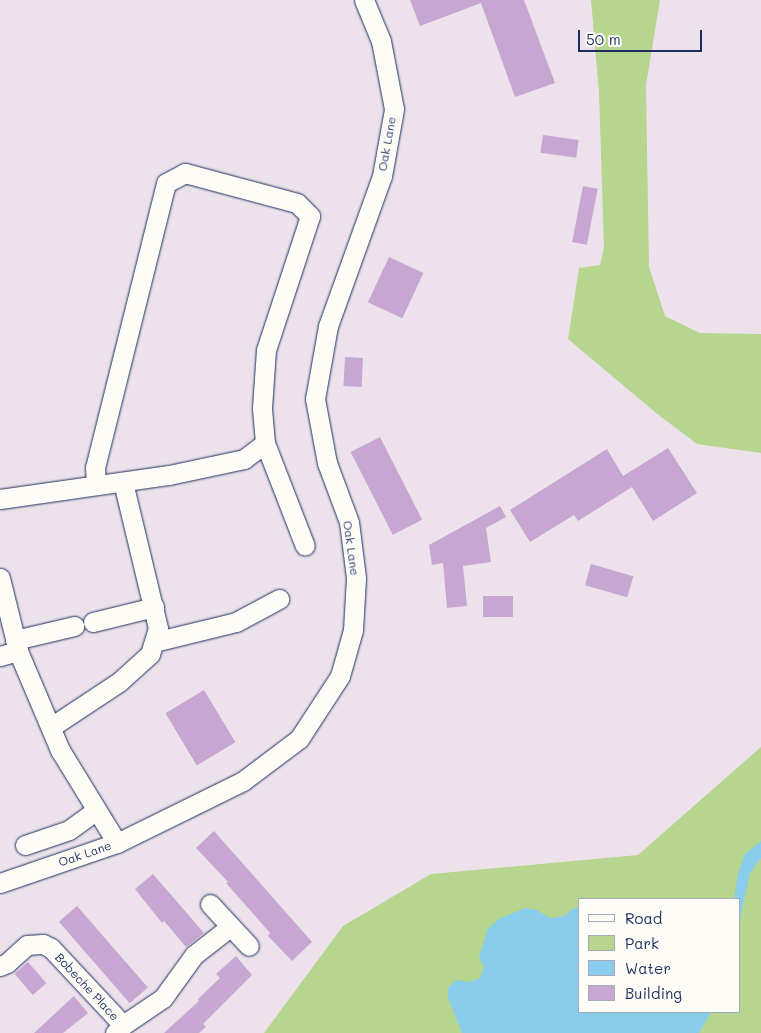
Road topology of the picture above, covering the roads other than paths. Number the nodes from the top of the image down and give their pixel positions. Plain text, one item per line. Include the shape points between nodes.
1 (364, 0) edge
2 (265, 443) junction
3 (123, 482) junction
4 (96, 485) junction
5 (0, 499) edge
6 (305, 546) dead end
7 (0, 578) edge
8 (279, 599) dead end
9 (154, 608) junction
10 (93, 622) dead end
11 (74, 626) dead end
12 (154, 642) junction
13 (11, 649) edge
14 (51, 727) junction
15 (97, 810) junction
16 (117, 844) junction
17 (25, 845) dead end
18 (0, 883) edge
19 (210, 904) dead end
20 (230, 927) junction
21 (249, 946) dead end
22 (0, 966) edge
23 (119, 1029) edge

1 - 16 street, Oak Lane via 381,41 394,109 382,176 328,326 315,398 327,463 349,522 356,578 353,630 340,676 299,739 243,781
2 - 3 street via 244,459
2 - 4 street via 262,408 266,350 310,216 297,202 185,173 166,183 95,468
2 - 6 street
3 - 4 street
3 - 9 street
4 - 5 street
7 - 13 street
8 - 12 street via 236,622
9 - 10 street
9 - 12 street via 158,628
11 - 13 street
12 - 14 street via 150,654 119,682
13 - 14 street
14 - 15 street via 60,750
15 - 16 street
15 - 17 street via 69,830
16 - 18 street, Oak Lane
19 - 20 street
20 - 21 street
20 - 23 street via 194,955 163,998
22 - 23 street, Bobeche Place via 27,945 43,944 51,948

